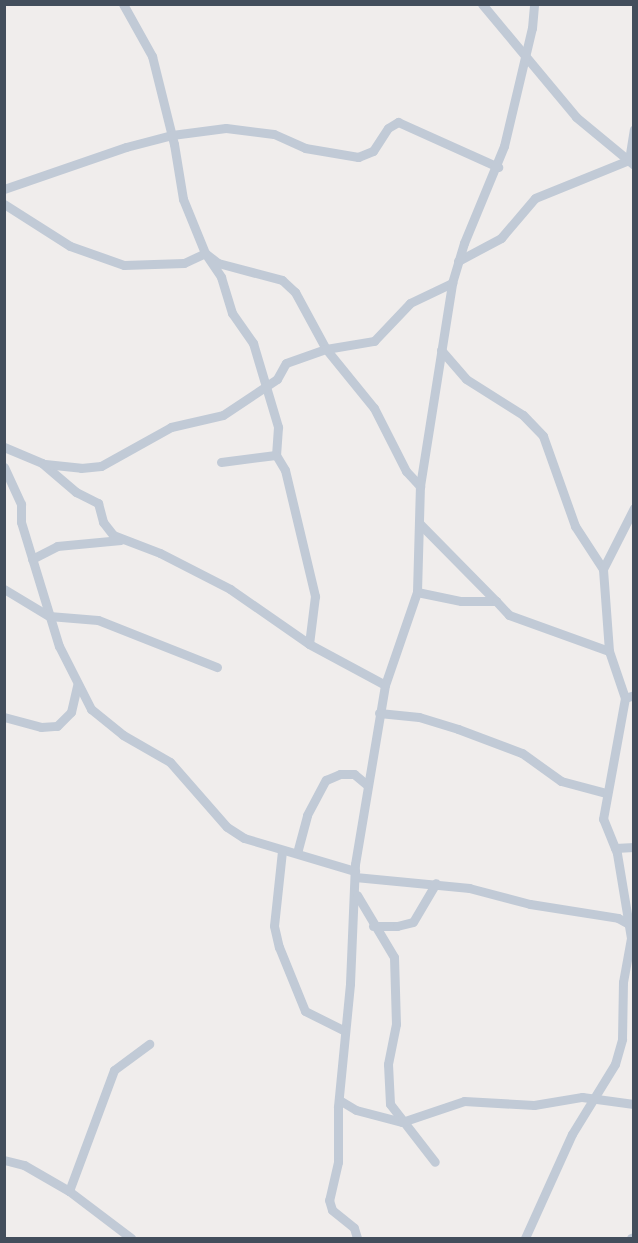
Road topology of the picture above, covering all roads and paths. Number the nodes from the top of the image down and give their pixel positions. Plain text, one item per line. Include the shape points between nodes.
1 (123, 4) edge
2 (482, 4) edge
3 (534, 4) edge
4 (525, 58) junction
5 (633, 129) edge
6 (172, 135) junction
7 (631, 163) edge
8 (498, 167) junction
9 (4, 189) edge
10 (4, 204) edge
11 (205, 253) junction
12 (458, 261) junction
13 (452, 283) junction
14 (326, 349) junction
15 (441, 350) junction
16 (264, 390) junction
17 (4, 447) edge
18 (276, 455) junction
19 (221, 462) dead end
20 (42, 463) junction
21 (4, 467) edge
22 (420, 486) junction
23 (633, 508) edge
24 (419, 523) junction
25 (124, 540) junction
26 (32, 559) junction
27 (603, 569) junction
28 (4, 590) edge
29 (417, 592) junction
30 (496, 601) junction
31 (49, 616) junction
32 (309, 644) junction
33 (609, 651) junction
34 (217, 667) dead end
35 (76, 685) junction
36 (385, 685) junction
37 (629, 697) edge
38 (379, 713) junction
39 (4, 717) edge
40 (366, 784) junction
41 (606, 793) junction
42 (633, 847) edge
43 (615, 848) junction
44 (282, 851) junction
45 (297, 853) junction
46 (355, 874) junction
47 (436, 883) junction
48 (356, 894) junction
49 (629, 924) junction
50 (373, 926) junction
51 (623, 982) junction
52 (633, 986) edge
53 (343, 1030) junction
54 (149, 1044) dead end
55 (593, 1099) junction
56 (341, 1101) junction
57 (633, 1104) edge
58 (402, 1122) junction
59 (4, 1160) edge
60 (435, 1162) dead end
61 (69, 1191) junction
62 (131, 1239) edge
63 (357, 1239) edge
64 (525, 1239) edge

1 - 6 street via 152,56
2 - 4 street
3 - 4 street
4 - 7 street via 576,117
4 - 8 street
5 - 7 street
6 - 8 street via 248,129 306,147 358,157 373,151 388,128 398,122
6 - 9 street via 107,152
6 - 11 street via 183,199
7 - 12 street via 535,198 501,238
8 - 12 street
10 - 11 street via 70,246 124,265 184,263
11 - 14 street via 218,263 282,280 295,292
11 - 16 street via 221,277 232,313 253,344
12 - 13 street
13 - 14 street via 410,303 374,342
13 - 15 street
14 - 16 street via 286,363 277,379
14 - 22 street via 374,408 406,471
15 - 22 street
15 - 27 street via 466,379 523,415 543,436 575,526
16 - 18 street via 278,427
16 - 20 street via 223,415 171,427 101,466 81,468
17 - 20 street
18 - 19 street
18 - 32 street via 285,470 315,596
20 - 25 street via 76,492 98,503 105,526
21 - 26 street via 21,504 21,522
22 - 24 street
23 - 27 street
24 - 29 street
24 - 30 street
25 - 26 street via 57,546
25 - 32 street via 160,553 230,589
26 - 31 street
27 - 33 street
28 - 31 street
29 - 30 street via 461,601
29 - 36 street
30 - 33 street via 509,615
31 - 34 street via 98,620
31 - 35 street
32 - 36 street
33 - 37 street
35 - 39 street via 71,712 57,726 41,727
35 - 44 street via 104,720 170,762 227,826 257,844
36 - 38 street
37 - 41 street
38 - 40 street
38 - 41 street via 419,717 458,729 522,753 561,781
40 - 45 street via 354,774 326,780 307,815
40 - 46 street
41 - 43 street via 604,826
42 - 43 street
43 - 49 street
44 - 45 street
44 - 53 street via 274,926 279,947 305,1011
45 - 46 street
46 - 47 street
46 - 48 street
47 - 49 street via 618,918
47 - 50 street via 413,922
48 - 50 street
48 - 53 street
49 - 51 street via 631,938
50 - 58 street via 394,957 396,1024 388,1088 392,1109
51 - 52 street
51 - 55 street via 622,1039 615,1064
53 - 56 street
54 - 61 street via 114,1070
55 - 57 street
55 - 58 street via 582,1096 534,1105 464,1101
55 - 64 street via 572,1134
56 - 58 street via 356,1110
56 - 63 street via 338,1162 329,1200 332,1210 354,1228
58 - 60 street via 418,1135
59 - 61 street via 24,1165
61 - 62 street

